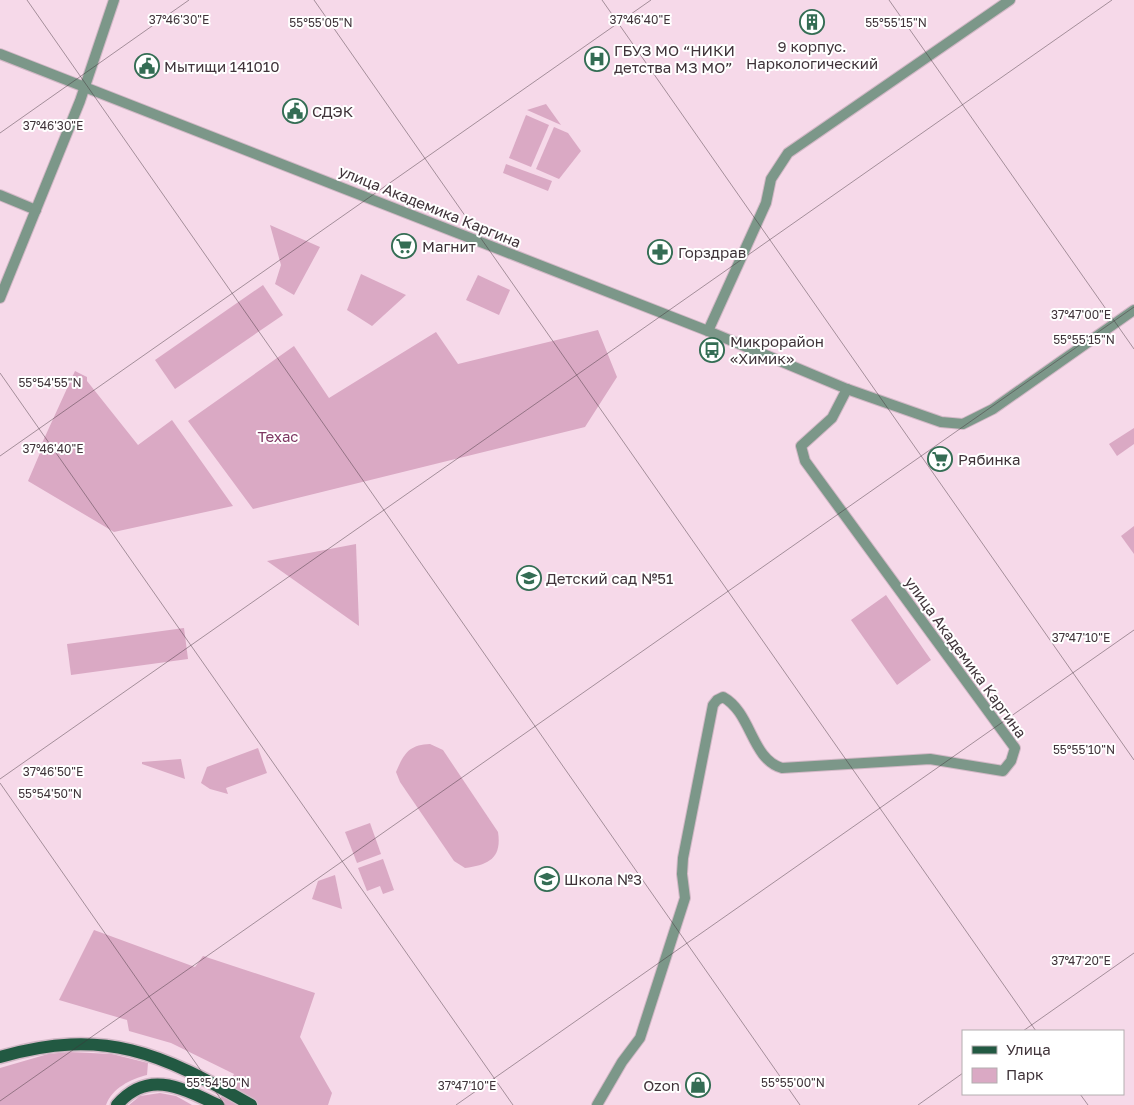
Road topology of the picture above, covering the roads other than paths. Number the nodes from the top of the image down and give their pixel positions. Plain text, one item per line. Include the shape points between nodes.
1 (114, 0) edge
2 (1010, 0) edge
3 (0, 54) edge
4 (86, 86) junction
5 (0, 195) edge
6 (36, 210) junction
7 (0, 298) edge
8 (1134, 310) edge
9 (708, 331) junction
10 (847, 388) junction
11 (0, 1057) edge
12 (117, 1105) edge
13 (218, 1105) edge
14 (251, 1105) edge
15 (597, 1105) edge

1 - 4 street
2 - 9 street via 788,153 772,179 766,203
3 - 4 street, улица Академика Каргина
4 - 6 street
4 - 9 street, улица Академика Каргина
5 - 6 street
6 - 7 street
8 - 10 street, улица Академика Каргина via 1018,392 963,424 941,422
9 - 10 street, улица Академика Каргина
10 - 15 street, улица Академика Каргина via 832,418 801,446 806,461 1015,748 1012,761 1003,771 930,759 782,768 764,757 734,706 723,697 716,700 682,858 685,898 640,1038
11 - 14 main road via 50,1045 114,1045 166,1060
12 - 13 main road via 136,1088 161,1084 179,1087

